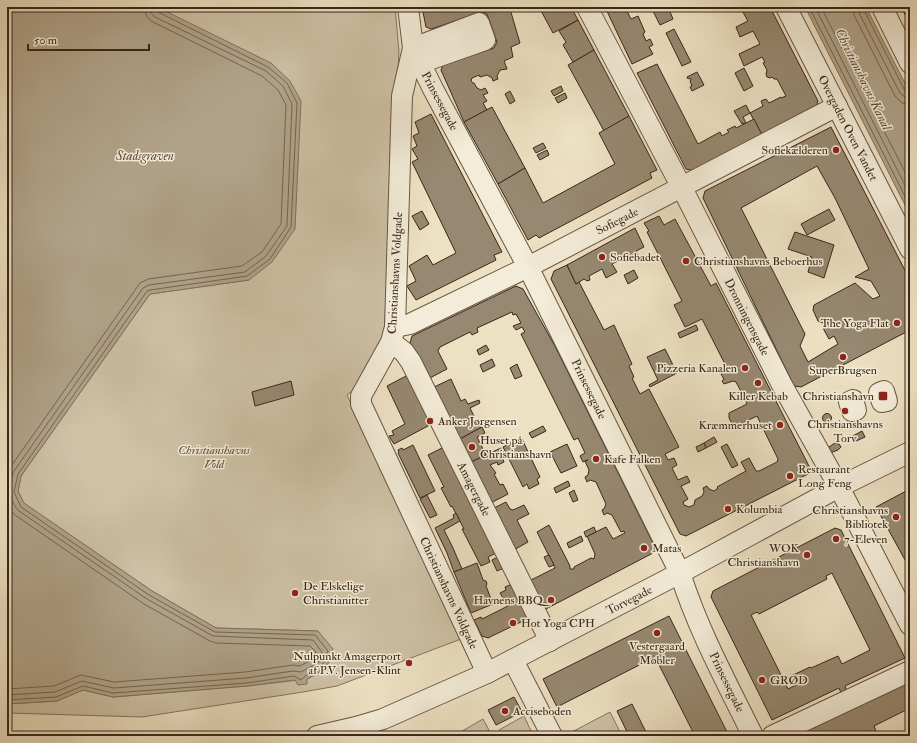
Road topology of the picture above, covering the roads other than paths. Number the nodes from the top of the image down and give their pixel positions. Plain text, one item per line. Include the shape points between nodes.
1 (408, 7) edge
2 (587, 7) edge
3 (786, 7) edge
4 (882, 7) edge
5 (416, 56) junction
6 (910, 63) edge
7 (837, 106) junction
8 (681, 186) junction
9 (910, 248) edge
10 (528, 267) junction
11 (393, 335) junction
12 (910, 452) edge
13 (839, 487) junction
14 (680, 573) junction
15 (910, 624) edge
16 (550, 641) junction
17 (512, 660) junction
18 (910, 671) edge
19 (487, 673) junction
20 (316, 736) edge
21 (552, 736) edge
22 (753, 736) edge
23 (772, 736) edge

1 - 5 street, Christianshavns Voldgade
2 - 8 street, Dronningensgade
3 - 7 street, Overgaden Oven Vandet
4 - 6 street
5 - 10 street, Prinsessegade
5 - 11 street, Christianshavns Voldgade via 402,96
7 - 8 street, Sofiegade
7 - 9 street, Overgaden Oven Vandet
8 - 10 street, Sofiegade
8 - 13 street, Dronningensgade via 780,383
10 - 11 street, Sofiegade via 410,324
10 - 14 street, Prinsessegade
11 - 16 street, Amagergade via 411,362
11 - 19 street, Christianshavns Voldgade via 360,396 361,404
12 - 13 street, Torvegade
13 - 14 street, Torvegade
13 - 15 street, Dronningensgade
14 - 16 street, Torvegade
14 - 22 street, Prinsessegade via 689,603
16 - 17 street, Torvegade
17 - 19 street, Torvegade
17 - 21 street
18 - 23 street
19 - 20 street, Torvegade via 383,719 356,728

